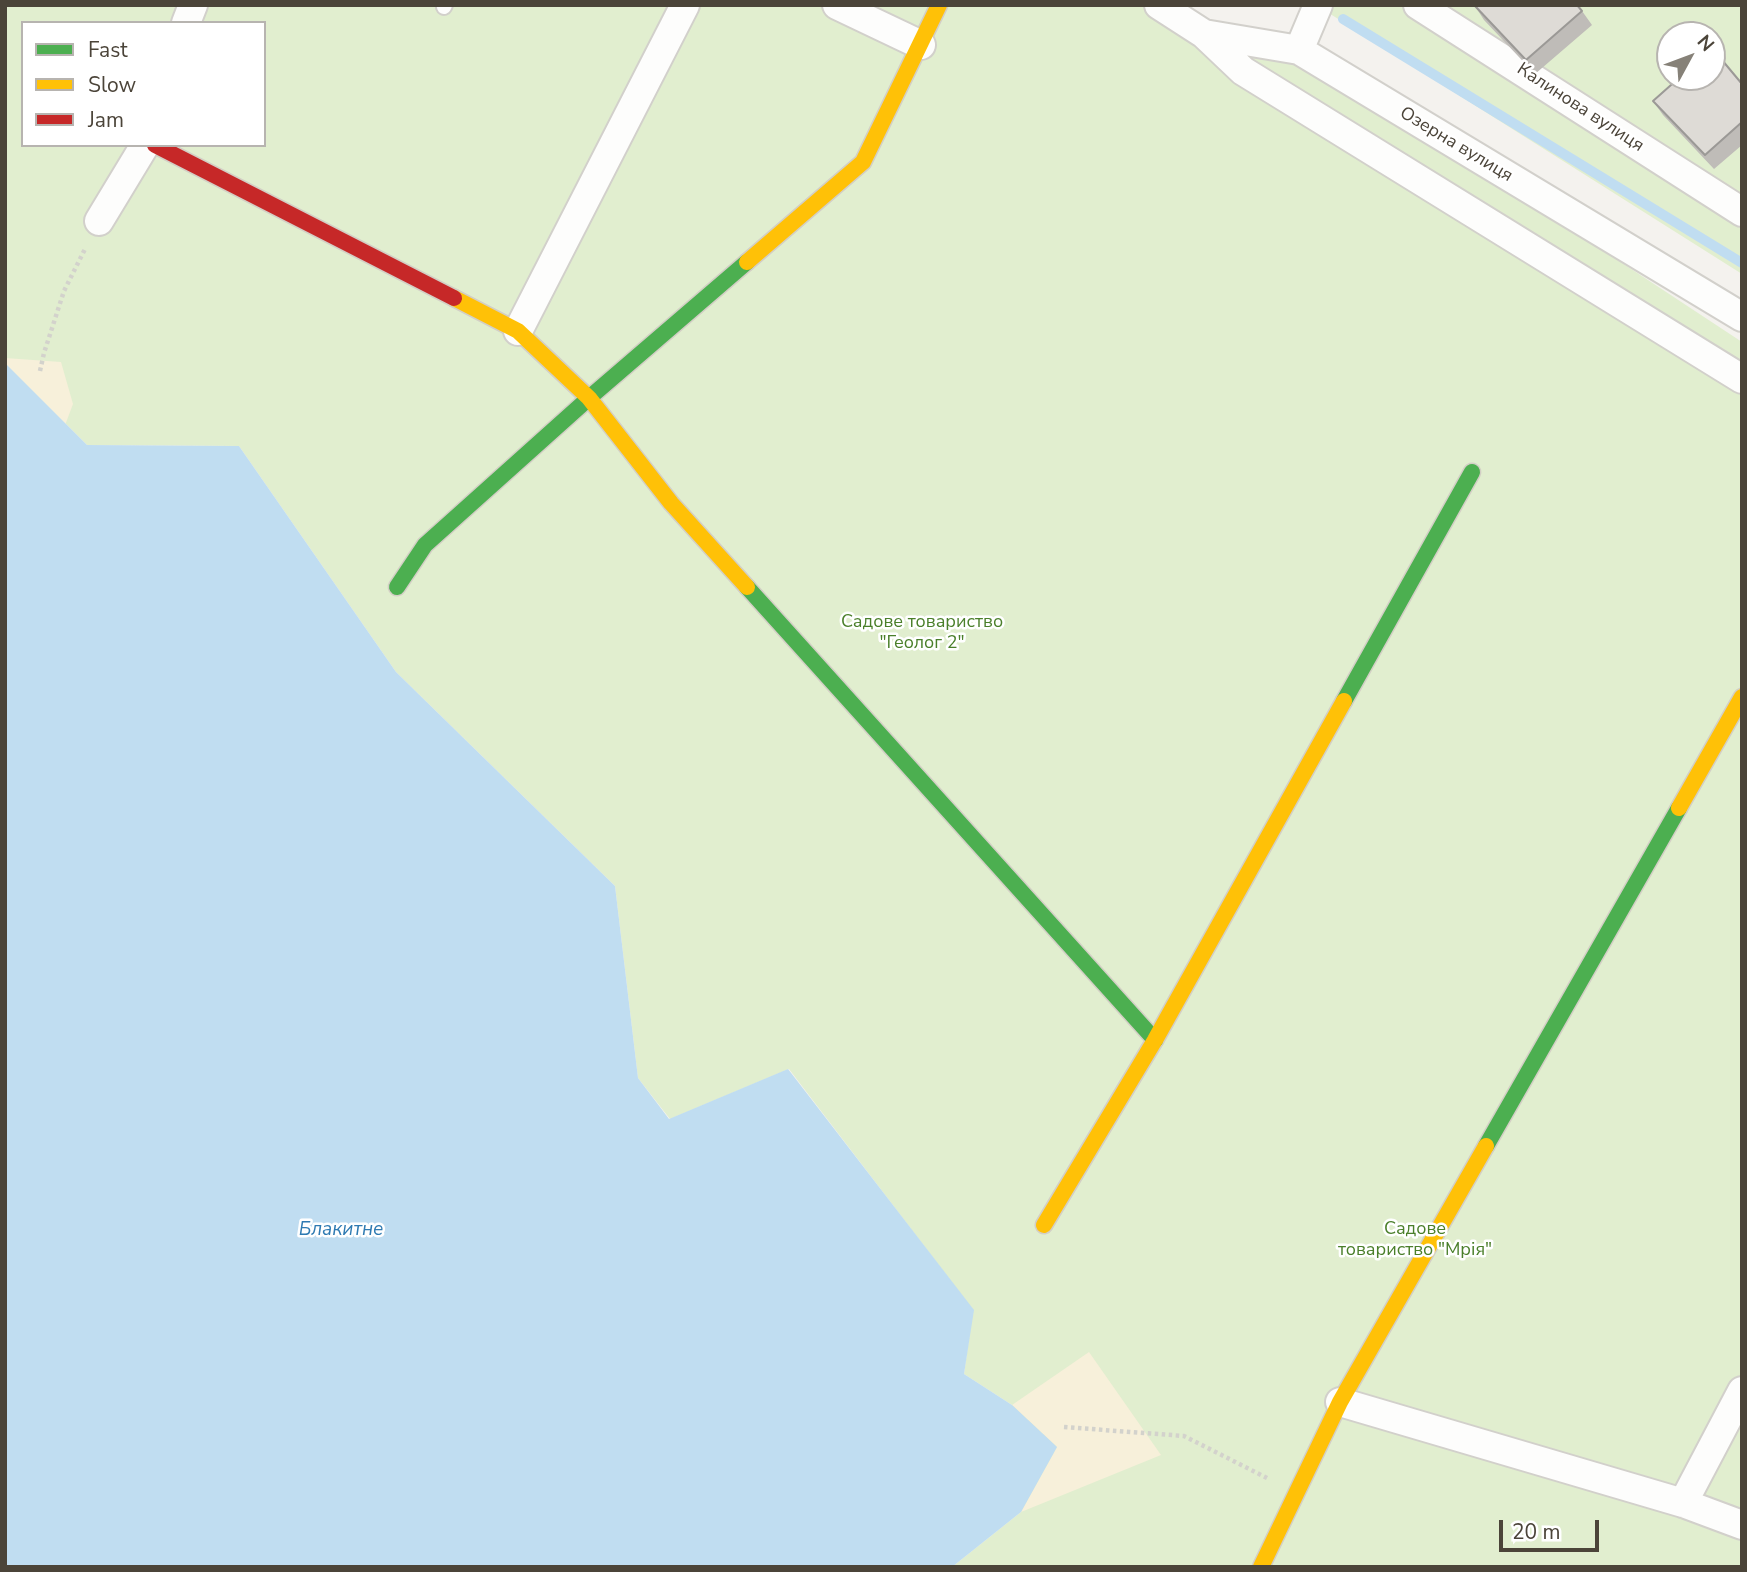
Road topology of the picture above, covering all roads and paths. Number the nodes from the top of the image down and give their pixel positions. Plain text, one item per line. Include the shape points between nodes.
1 (685, 5) edge
2 (837, 5) edge
3 (939, 5) edge
4 (1160, 5) edge
5 (1318, 5) edge
6 (1418, 5) edge
7 (1204, 34) junction
8 (921, 45) junction
9 (1299, 50) junction
10 (144, 147) edge
11 (160, 147) edge
12 (1742, 212) edge
13 (99, 221) joint
14 (1742, 317) edge
15 (518, 331) junction
16 (40, 371) dead end
17 (1742, 379) edge
18 (589, 398) junction
19 (1472, 471) dead end
20 (397, 587) dead end
21 (1742, 697) edge
22 (1155, 1040) junction
23 (1044, 1224) dead end
24 (1742, 1391) edge
25 (1340, 1402) junction
26 (1064, 1427) dead end
27 (1297, 1493) junction
28 (1684, 1503) junction
29 (1742, 1525) edge
30 (1261, 1567) edge

1 - 15 street
2 - 8 street
3 - 8 street
4 - 7 street, Озерна вулиця
5 - 9 street
6 - 12 street, Калинова вулиця
7 - 9 street, Озерна вулиця
7 - 17 street via 1242,71
8 - 18 street via 863,162
9 - 14 street, Озерна вулиця
10 - 13 street
11 - 15 street
13 - 16 path via 64,291
15 - 18 street
18 - 20 street via 425,545
18 - 22 street via 671,503
19 - 22 street
21 - 25 street
22 - 23 street
24 - 28 street
25 - 27 street
25 - 28 street
26 - 27 path via 1184,1436
27 - 30 street
28 - 29 street

